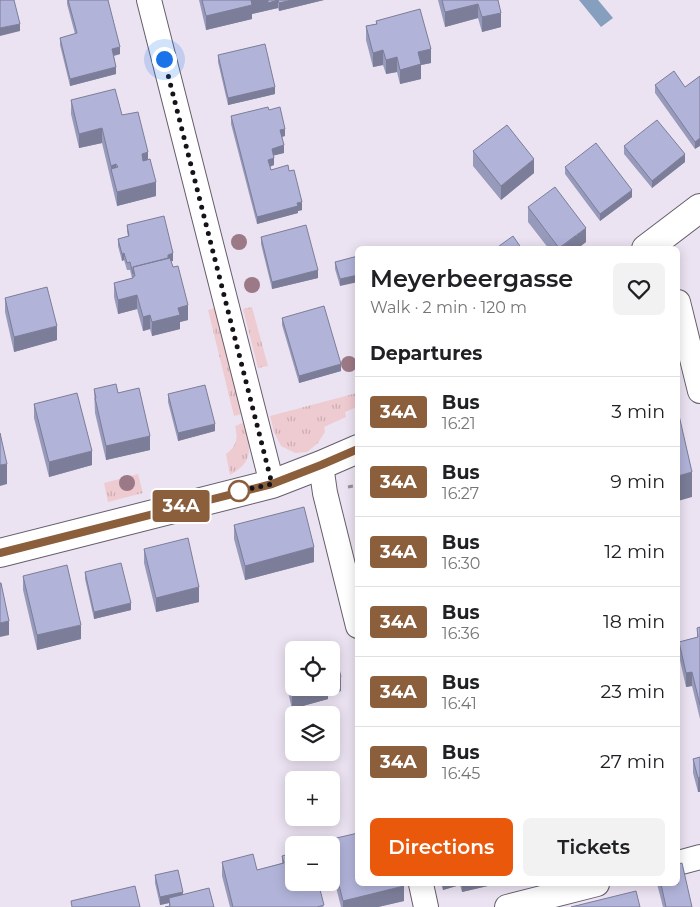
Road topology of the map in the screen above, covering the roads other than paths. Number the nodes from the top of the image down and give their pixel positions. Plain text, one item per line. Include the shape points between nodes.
1 (149, 0) edge
2 (700, 208) edge
3 (657, 245) edge
4 (680, 310) edge
5 (700, 391) edge
6 (355, 450) edge
7 (321, 465) junction
8 (272, 484) junction
9 (0, 553) edge
10 (355, 614) edge
11 (700, 857) edge
12 (680, 862) edge
13 (421, 886) edge
14 (589, 886) edge
15 (426, 907) edge
16 (507, 907) edge

1 - 8 street
2 - 3 street
4 - 5 street
6 - 7 street
7 - 8 street
7 - 10 street
8 - 9 street
11 - 12 street
13 - 15 street
14 - 16 street

